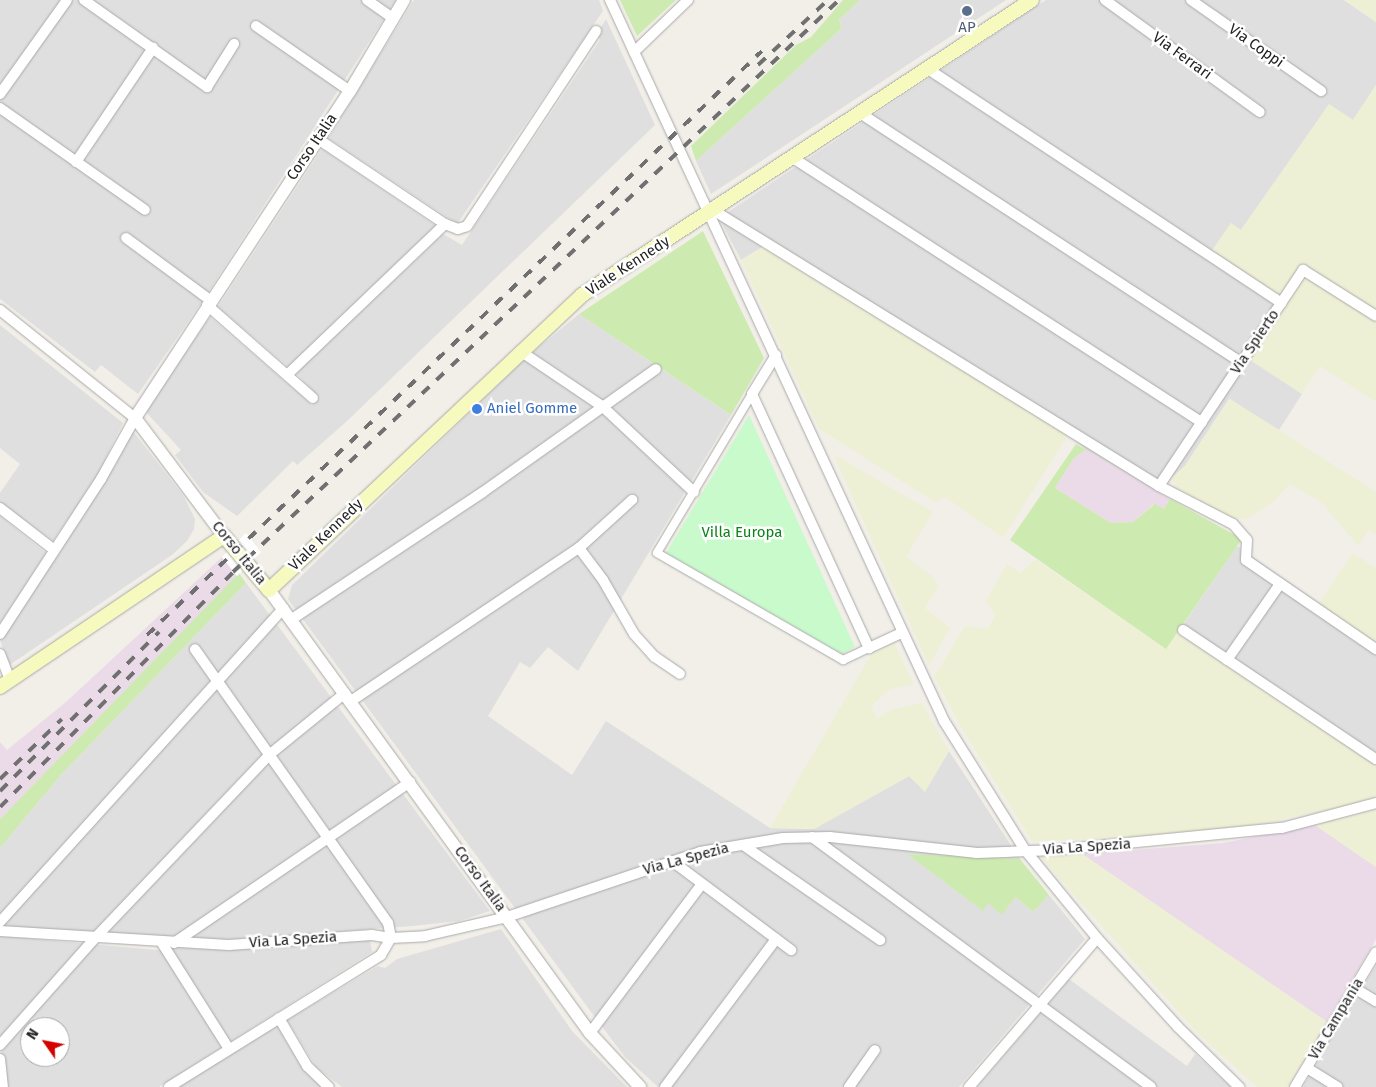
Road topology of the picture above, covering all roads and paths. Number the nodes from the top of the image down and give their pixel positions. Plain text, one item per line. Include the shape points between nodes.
1 (67, 0) edge
2 (84, 0) edge
3 (367, 0) edge
4 (404, 0) edge
5 (610, 0) edge
6 (688, 0) edge
7 (1032, 0) edge
8 (1105, 0) edge
9 (1191, 0) edge
10 (393, 18) junction
11 (256, 26) dead end
12 (596, 31) dead end
13 (234, 44) dead end
14 (153, 48) junction
15 (634, 52) junction
16 (928, 69) junction
17 (350, 91) junction
18 (1321, 91) dead end
19 (0, 94) edge
20 (0, 108) edge
21 (1260, 112) dead end
22 (860, 113) junction
23 (318, 139) junction
24 (793, 158) junction
25 (76, 162) junction
26 (145, 210) dead end
27 (711, 212) junction
28 (445, 224) junction
29 (126, 238) dead end
30 (208, 303) junction
31 (1281, 303) junction
32 (0, 310) edge
33 (1376, 316) edge
34 (520, 351) junction
35 (776, 355) junction
36 (1241, 362) junction
37 (656, 369) dead end
38 (288, 374) junction
39 (752, 394) junction
40 (313, 398) dead end
41 (602, 406) junction
42 (135, 418) junction
43 (1202, 422) junction
44 (1159, 486) junction
45 (694, 492) junction
46 (632, 500) dead end
47 (2, 513) edge
48 (224, 536) junction
49 (579, 548) junction
50 (53, 549) junction
51 (1280, 584) junction
52 (269, 590) junction
53 (284, 608) junction
54 (292, 620) junction
55 (1183, 630) dead end
56 (901, 633) junction
57 (0, 634) edge
58 (869, 648) junction
59 (195, 649) dead end
60 (1376, 649) edge
61 (0, 654) edge
62 (1227, 660) junction
63 (680, 674) dead end
64 (217, 681) junction
65 (5, 684) edge
66 (348, 697) junction
67 (269, 755) junction
68 (1376, 758) edge
69 (410, 782) junction
70 (1376, 804) edge
71 (812, 837) junction
72 (329, 839) junction
73 (743, 844) junction
74 (1025, 850) junction
75 (672, 860) junction
76 (702, 884) junction
77 (507, 917) junction
78 (0, 922) edge
79 (0, 931) edge
80 (95, 938) junction
81 (390, 938) junction
82 (1097, 938) junction
83 (776, 939) junction
84 (880, 940) dead end
85 (162, 943) junction
86 (174, 943) junction
87 (791, 950) dead end
88 (1376, 952) edge
89 (1354, 988) junction
90 (1376, 1002) edge
91 (1039, 1006) junction
92 (279, 1018) junction
93 (590, 1033) junction
94 (0, 1045) edge
95 (229, 1049) junction
96 (875, 1050) dead end
97 (0, 1059) edge
98 (1307, 1068) junction
99 (3, 1087) edge
100 (169, 1087) edge
101 (329, 1087) edge
102 (640, 1087) edge
103 (665, 1087) edge
104 (849, 1087) edge
105 (969, 1087) edge
106 (1151, 1087) edge
107 (1239, 1087) edge
108 (1296, 1087) edge
109 (1337, 1087) edge

1 - 19 street
2 - 14 street
3 - 10 street
4 - 10 street, Corso Italia
5 - 15 street
6 - 15 street
7 - 16 main road, Viale Kennedy
8 - 21 street, Via Ferrari
9 - 18 street, Via Coppi
10 - 17 street, Corso Italia
11 - 17 street
12 - 28 street via 467,226 458,230
13 - 14 street via 206,87
14 - 25 street
15 - 27 street
16 - 22 main road, Viale Kennedy
16 - 31 street
17 - 23 street, Corso Italia
20 - 25 street
22 - 24 main road, Viale Kennedy
22 - 36 street
23 - 28 street
23 - 30 street, Corso Italia
24 - 27 main road, Viale Kennedy
24 - 43 street
25 - 26 street
27 - 34 main road, Viale Kennedy via 582,295
27 - 35 street
27 - 44 street
28 - 38 street
29 - 30 street
30 - 38 street
30 - 42 street, Corso Italia
31 - 33 street, Via Spierto via 1303,270
31 - 36 street, Via Spierto
32 - 42 street
34 - 41 street
34 - 52 main road, Viale Kennedy
35 - 39 street
35 - 56 street
36 - 43 street, Via Spierto
37 - 41 street
38 - 40 street
39 - 45 street
39 - 58 street
41 - 45 street
41 - 54 street via 483,492
42 - 48 street, Corso Italia
42 - 50 street via 101,480
43 - 44 street, Via Spierto
44 - 51 street via 1233,524 1247,540 1246,560
45 - 58 street via 657,553 843,660
46 - 49 street
47 - 50 street
48 - 52 main road, Corso Italia
48 - 65 main road
49 - 63 street via 603,580 634,634 655,657
49 - 66 street
50 - 57 street
51 - 60 street
51 - 62 street
52 - 53 street, Corso Italia
53 - 54 street, Corso Italia
53 - 64 street
54 - 66 street, Corso Italia
55 - 62 street
56 - 58 street
56 - 74 street via 944,721
59 - 64 street
61 - 65 street
62 - 68 street
64 - 67 street
64 - 78 street
66 - 67 street
66 - 69 street, Corso Italia
67 - 72 street
67 - 80 street
69 - 72 street
69 - 77 street, Corso Italia
70 - 74 street, Via La Spezia via 1282,828 1222,836
71 - 73 street, Via La Spezia
71 - 74 street, Via La Spezia via 977,853
71 - 91 street
72 - 81 street via 388,924
72 - 86 street
73 - 75 street, Via La Spezia
73 - 84 street
74 - 82 street
75 - 76 street
75 - 77 street, Via La Spezia
76 - 83 street
76 - 93 street
77 - 81 street, Via La Spezia via 425,936
77 - 93 street, Corso Italia
79 - 80 street, Via La Spezia
80 - 85 street, Via La Spezia
80 - 94 street
81 - 86 street, Via La Spezia via 372,935 229,945
81 - 92 street via 381,955
82 - 91 street
82 - 107 street via 1178,1027
83 - 87 street
83 - 103 street
85 - 86 street, Via La Spezia
85 - 95 street
88 - 89 street, Via Campania
89 - 90 street
89 - 98 street, Via Campania
91 - 105 street
91 - 106 street
92 - 95 street
92 - 101 street via 307,1066
93 - 102 street, Corso Italia
95 - 100 street
96 - 104 street
97 - 99 street
98 - 108 street, Via Campania
98 - 109 street

